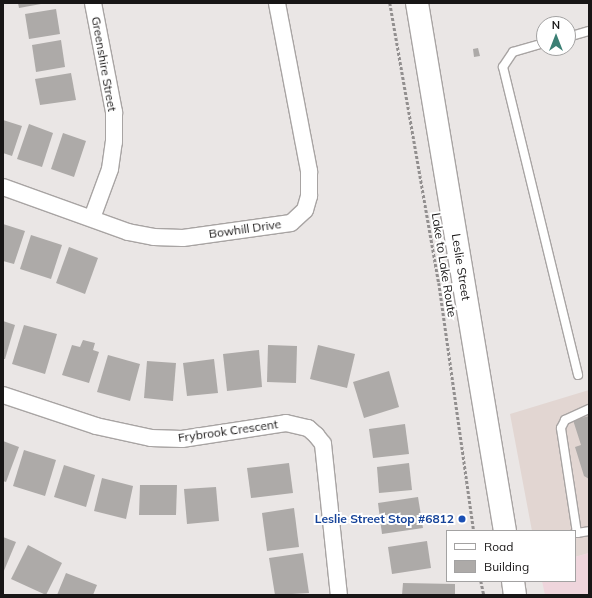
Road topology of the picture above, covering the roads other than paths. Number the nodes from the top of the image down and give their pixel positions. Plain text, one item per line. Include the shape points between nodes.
1 (93, 3) edge
2 (277, 3) edge
3 (417, 3) edge
4 (589, 31) edge
5 (576, 35) edge
6 (536, 45) edge
7 (3, 187) edge
8 (92, 218) junction
9 (578, 375) dead end
10 (3, 395) edge
11 (589, 409) edge
12 (505, 530) edge
13 (576, 530) edge
14 (589, 531) edge
15 (576, 533) edge
16 (513, 582) edge
17 (339, 595) edge
18 (515, 595) edge

1 - 8 street, Greenshire Street via 114,112 114,142 110,169
2 - 8 street, Bowhill Drive via 309,171 309,196 305,210 291,222 183,238 154,237 128,232
3 - 12 main road, Leslie Street
4 - 5 lane
6 - 9 lane via 513,52 503,67
7 - 8 street, Bowhill Drive
10 - 17 street, Frybrook Crescent via 96,426 151,438 182,439 286,423 308,428 323,444
11 - 13 lane via 565,420 561,428
14 - 15 lane
16 - 18 main road

